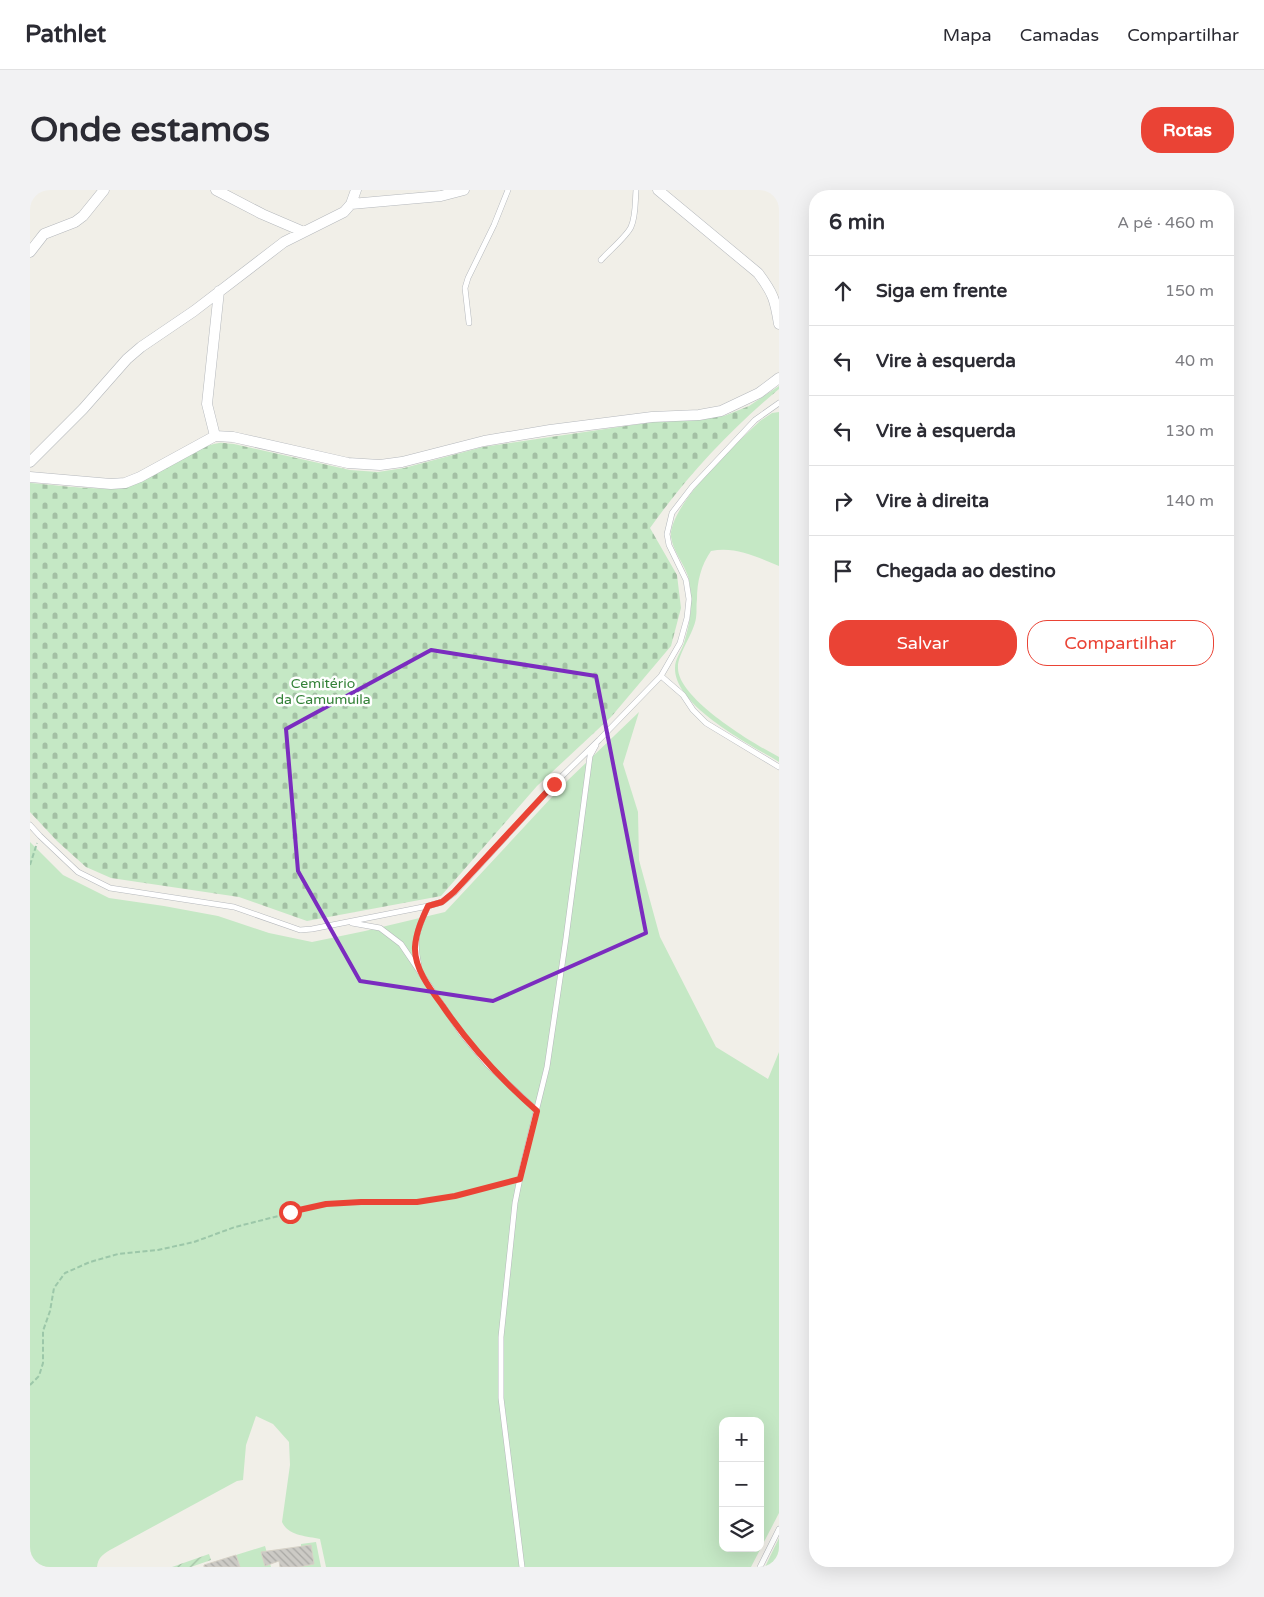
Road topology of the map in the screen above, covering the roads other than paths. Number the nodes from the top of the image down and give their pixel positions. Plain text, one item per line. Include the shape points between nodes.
1 (104, 190) edge
2 (216, 190) edge
3 (356, 190) edge
4 (464, 190) edge
5 (508, 190) edge
6 (636, 190) edge
7 (658, 190) edge
8 (350, 204) junction
9 (304, 232) junction
10 (30, 252) edge
11 (601, 260) dead end
12 (219, 291) junction
13 (470, 323) dead end
14 (779, 324) edge
15 (779, 378) edge
16 (779, 404) edge
17 (215, 436) junction
18 (31, 458) edge
19 (30, 477) edge
20 (661, 676) junction
21 (599, 740) junction
22 (779, 767) edge
23 (30, 825) edge
24 (428, 906) junction
25 (349, 922) junction
26 (419, 969) junction
27 (537, 1111) junction
28 (779, 1529) edge
29 (522, 1567) edge
30 (760, 1567) edge

1 - 10 street via 83,216 44,234
2 - 9 street
3 - 8 street
4 - 8 street via 441,196
5 - 13 lane via 465,288
6 - 11 lane via 631,226
7 - 14 street via 758,273 776,300
8 - 9 street via 344,212
9 - 12 street via 284,242
12 - 17 street via 206,404
12 - 18 street via 141,346
15 - 17 street via 759,393 721,411 550,430 484,441 380,465 348,463 233,437
16 - 20 lane via 755,420 672,513 667,534 669,545 686,580 689,599 680,643
17 - 19 street via 125,483
20 - 21 lane
20 - 22 lane via 683,695 706,723
21 - 24 lane via 454,892 442,902
21 - 27 lane via 590,756 547,1067
23 - 25 lane via 78,872 110,888 234,907 300,930
24 - 25 lane
24 - 26 lane via 418,928 415,948
25 - 26 lane via 380,928 401,944
26 - 27 lane via 462,1034 487,1064
27 - 29 lane via 515,1202 501,1337 501,1398
28 - 30 lane

